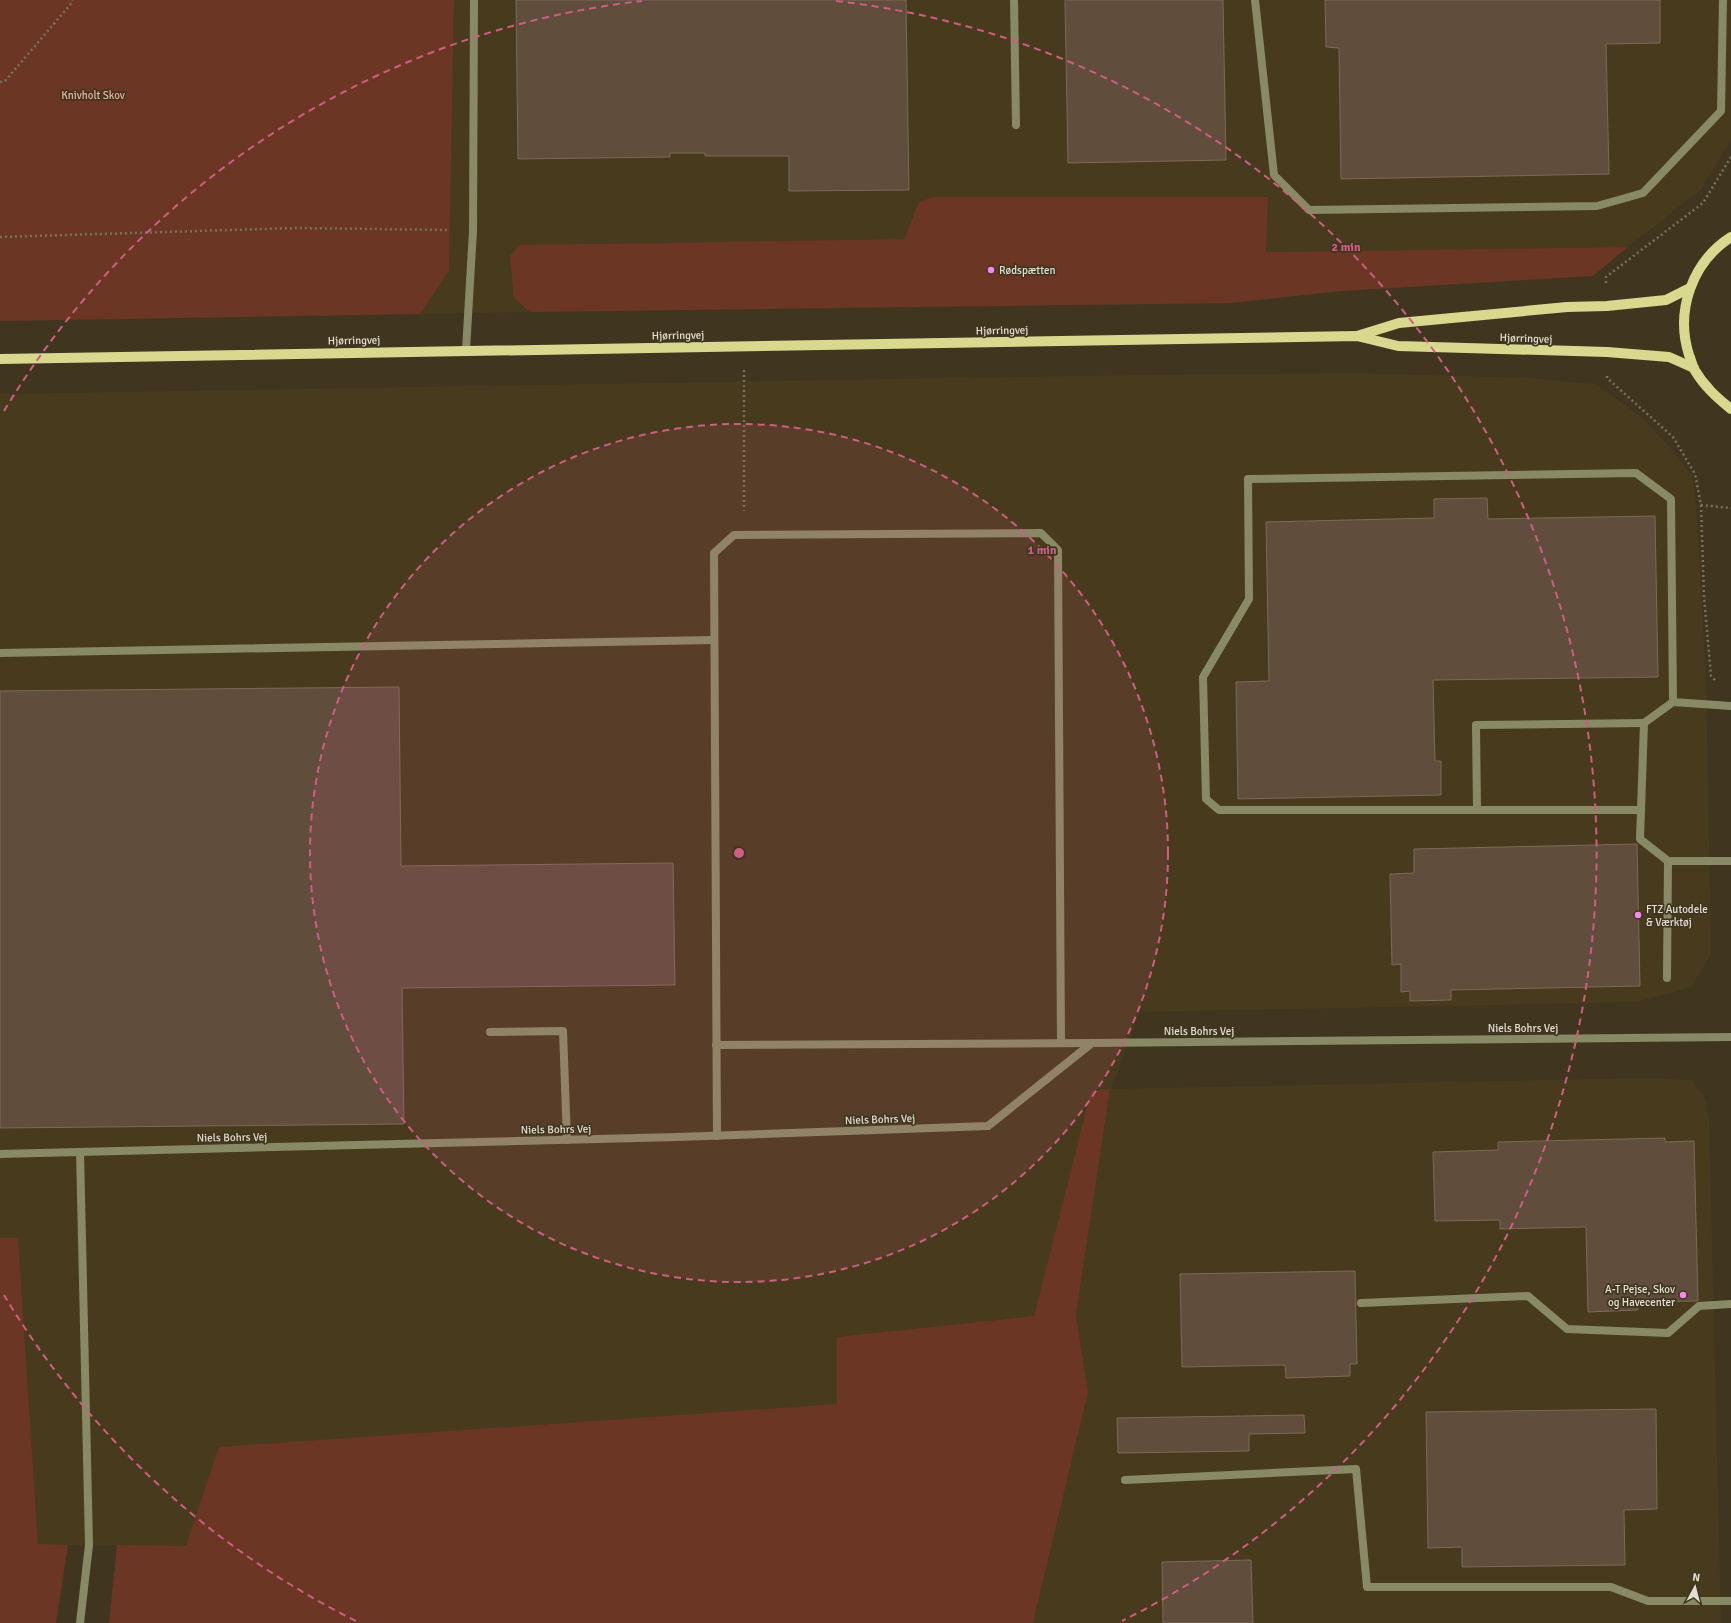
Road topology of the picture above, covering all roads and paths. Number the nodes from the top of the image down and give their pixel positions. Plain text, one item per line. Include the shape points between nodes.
1 (72, 0) edge
2 (474, 0) edge
3 (1014, 0) edge
4 (1255, 0) edge
5 (1723, 0) edge
6 (0, 82) edge
7 (1016, 125) dead end
8 (473, 231) junction
9 (0, 237) edge
10 (1731, 237) edge
11 (1690, 288) junction
12 (1357, 336) junction
13 (744, 346) junction
14 (466, 350) junction
15 (0, 359) edge
16 (1694, 368) junction
17 (1731, 409) edge
18 (1701, 505) dead end
19 (744, 534) junction
20 (714, 640) junction
21 (0, 653) edge
22 (1716, 681) dead end
23 (1673, 702) junction
24 (1731, 706) edge
25 (1644, 723) junction
26 (1477, 810) junction
27 (1641, 810) junction
28 (1668, 861) junction
29 (1731, 861) edge
30 (1667, 978) dead end
31 (490, 1032) dead end
32 (1731, 1037) edge
33 (1061, 1043) junction
34 (1092, 1043) junction
35 (716, 1045) junction
36 (717, 1136) junction
37 (567, 1140) junction
38 (80, 1152) junction
39 (0, 1154) edge
40 (1361, 1303) dead end
41 (1731, 1304) edge
42 (1125, 1480) dead end
43 (1731, 1601) edge
44 (80, 1623) edge

1 - 6 path via 5,81
2 - 8 street
3 - 7 street
4 - 5 street via 1274,175 1310,210 1597,206 1643,193 1721,111
8 - 9 path via 296,228
8 - 14 street
10 - 11 main road via 1706,259
11 - 12 main road, Hjørringvej via 1666,300 1399,323
11 - 16 main road via 1684,314 1685,342
12 - 13 main road, Hjørringvej
12 - 16 main road, Hjørringvej via 1398,346 1607,352 1669,357
13 - 14 main road, Hjørringvej
13 - 19 path
14 - 15 main road, Hjørringvej
16 - 17 main road via 1710,392
18 - 22 path via 1704,597 1711,676
19 - 20 street via 734,535 714,553
19 - 33 street via 1042,533 1058,550
20 - 21 street
20 - 35 street
23 - 24 street
23 - 25 street
23 - 26 street via 1672,499 1636,473 1248,479 1249,599 1203,677 1206,799 1219,810
25 - 26 street via 1476,725
25 - 27 street
26 - 27 street
27 - 28 street via 1640,839
28 - 29 street
28 - 30 street
31 - 37 street via 563,1031
32 - 34 street, Niels Bohrs Vej
33 - 34 street
33 - 35 street
34 - 36 street, Niels Bohrs Vej via 988,1126
35 - 36 street
36 - 37 street, Niels Bohrs Vej
37 - 38 street, Niels Bohrs Vej
38 - 39 street, Niels Bohrs Vej
38 - 44 street via 89,1545
40 - 41 street via 1528,1296 1567,1329 1668,1333 1699,1306
42 - 43 street via 1356,1469 1367,1587 1612,1587 1648,1601

